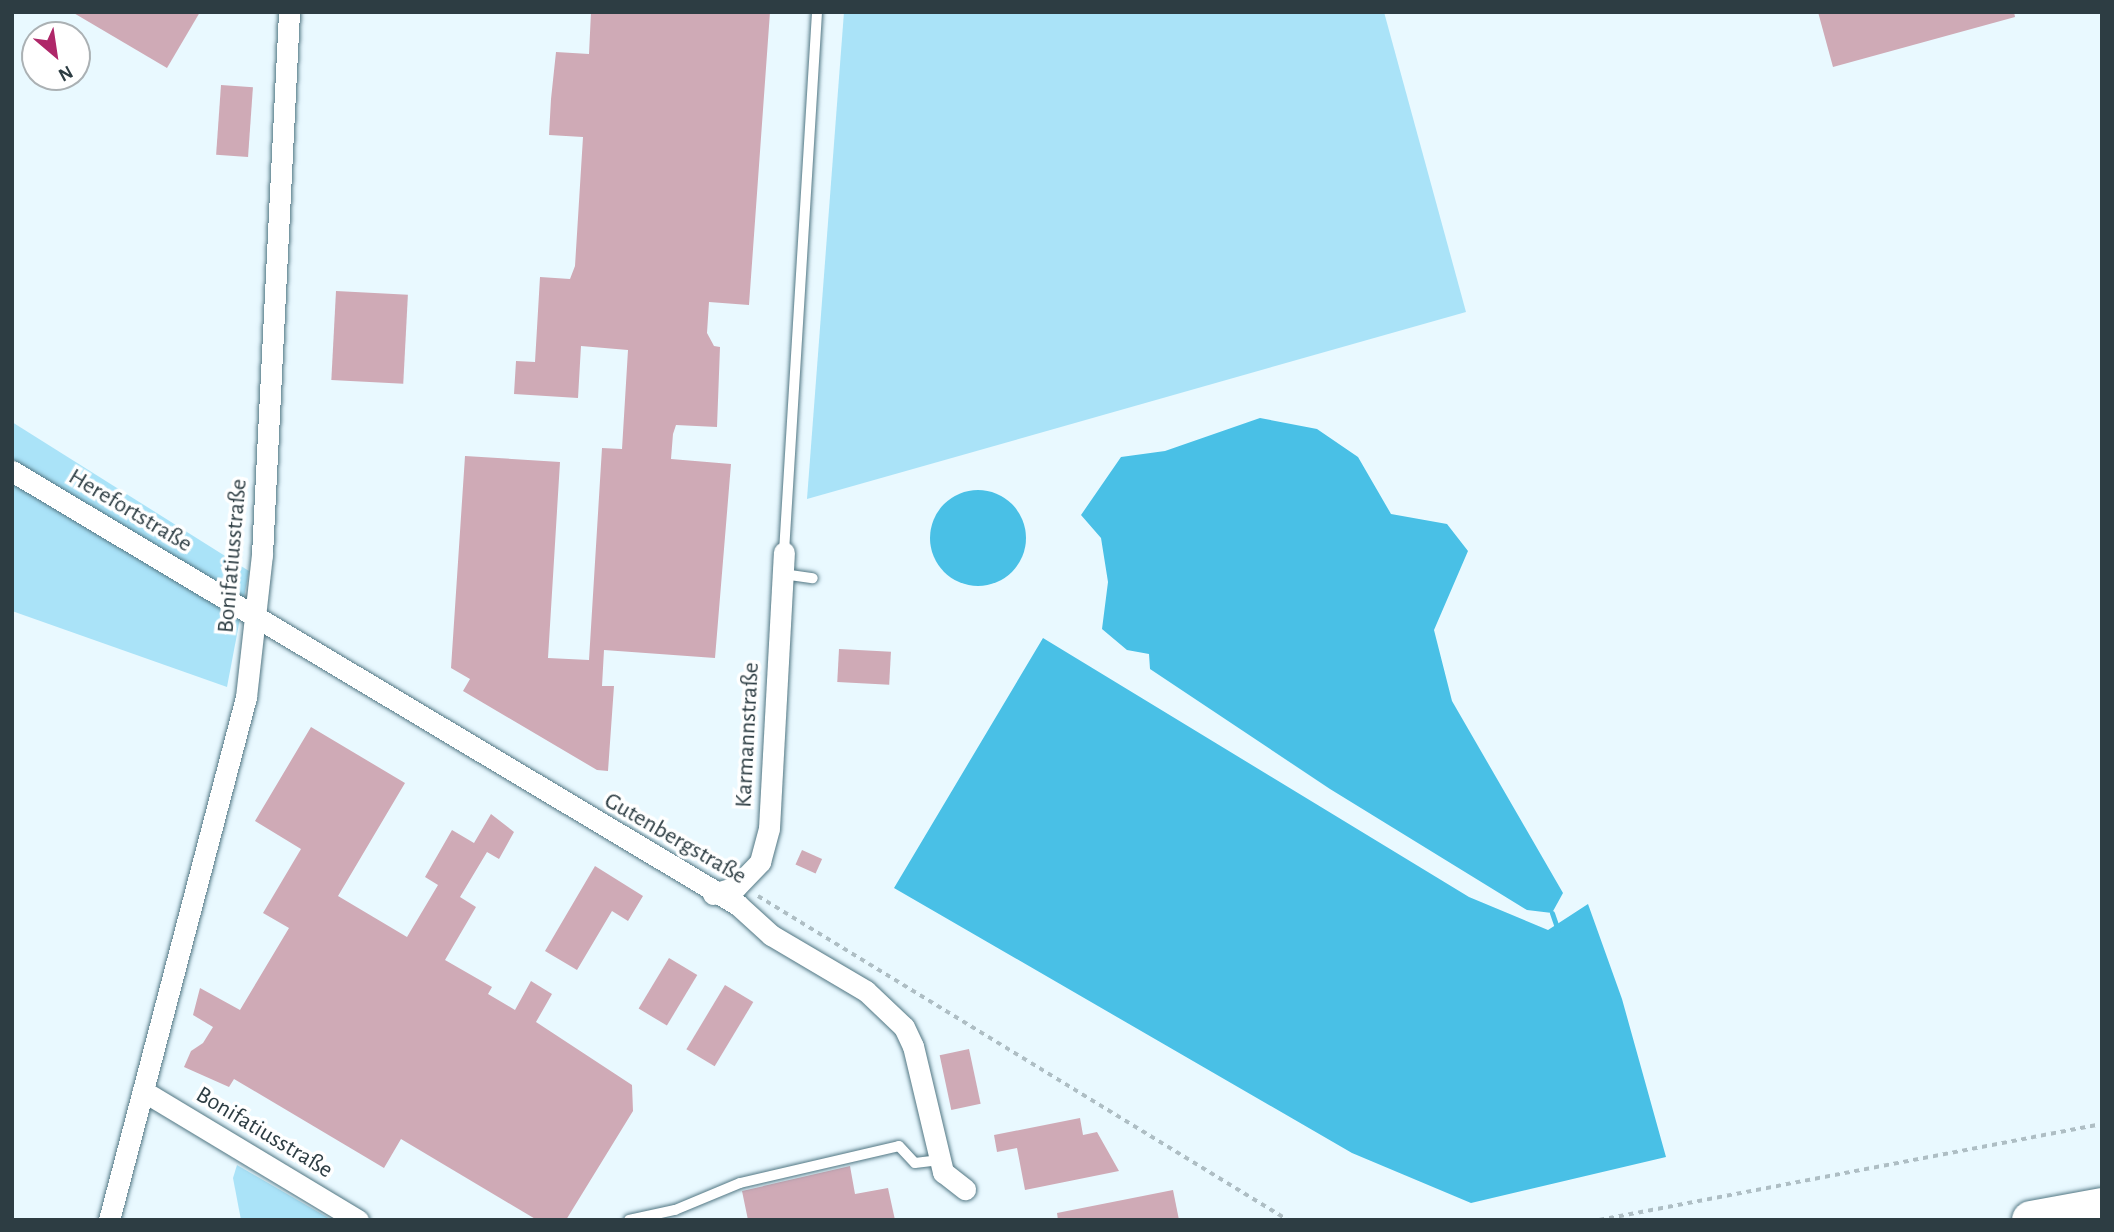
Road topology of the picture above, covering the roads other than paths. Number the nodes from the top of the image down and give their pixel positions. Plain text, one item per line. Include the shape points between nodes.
1 (289, 12) edge
2 (817, 12) edge
3 (12, 471) edge
4 (784, 552) joint
5 (783, 574) junction
6 (813, 578) dead end
7 (256, 618) junction
8 (713, 894) junction
9 (143, 1091) junction
10 (940, 1160) junction
11 (965, 1189) dead end
12 (2102, 1207) edge
13 (2041, 1218) edge
14 (109, 1220) edge
15 (358, 1220) edge
16 (629, 1220) edge

1 - 7 street, Bonifatiusstraße
2 - 4 lane
3 - 7 street, Herefortstraße
4 - 5 street, Karmannstraße
5 - 6 lane
5 - 8 street, Karmannstraße via 769,828 760,862 736,887
7 - 8 street, Gutenbergstraße
7 - 9 street, Bonifatiusstraße via 246,697
8 - 10 street, Gutenbergstraße via 738,905 771,935 888,1008 913,1045
9 - 14 street, Bonifatiusstraße
9 - 15 street, Bonifatiusstraße
10 - 11 street, Gutenbergstraße via 943,1172
10 - 16 lane via 915,1164 899,1146 740,1183 675,1210
12 - 13 highway

